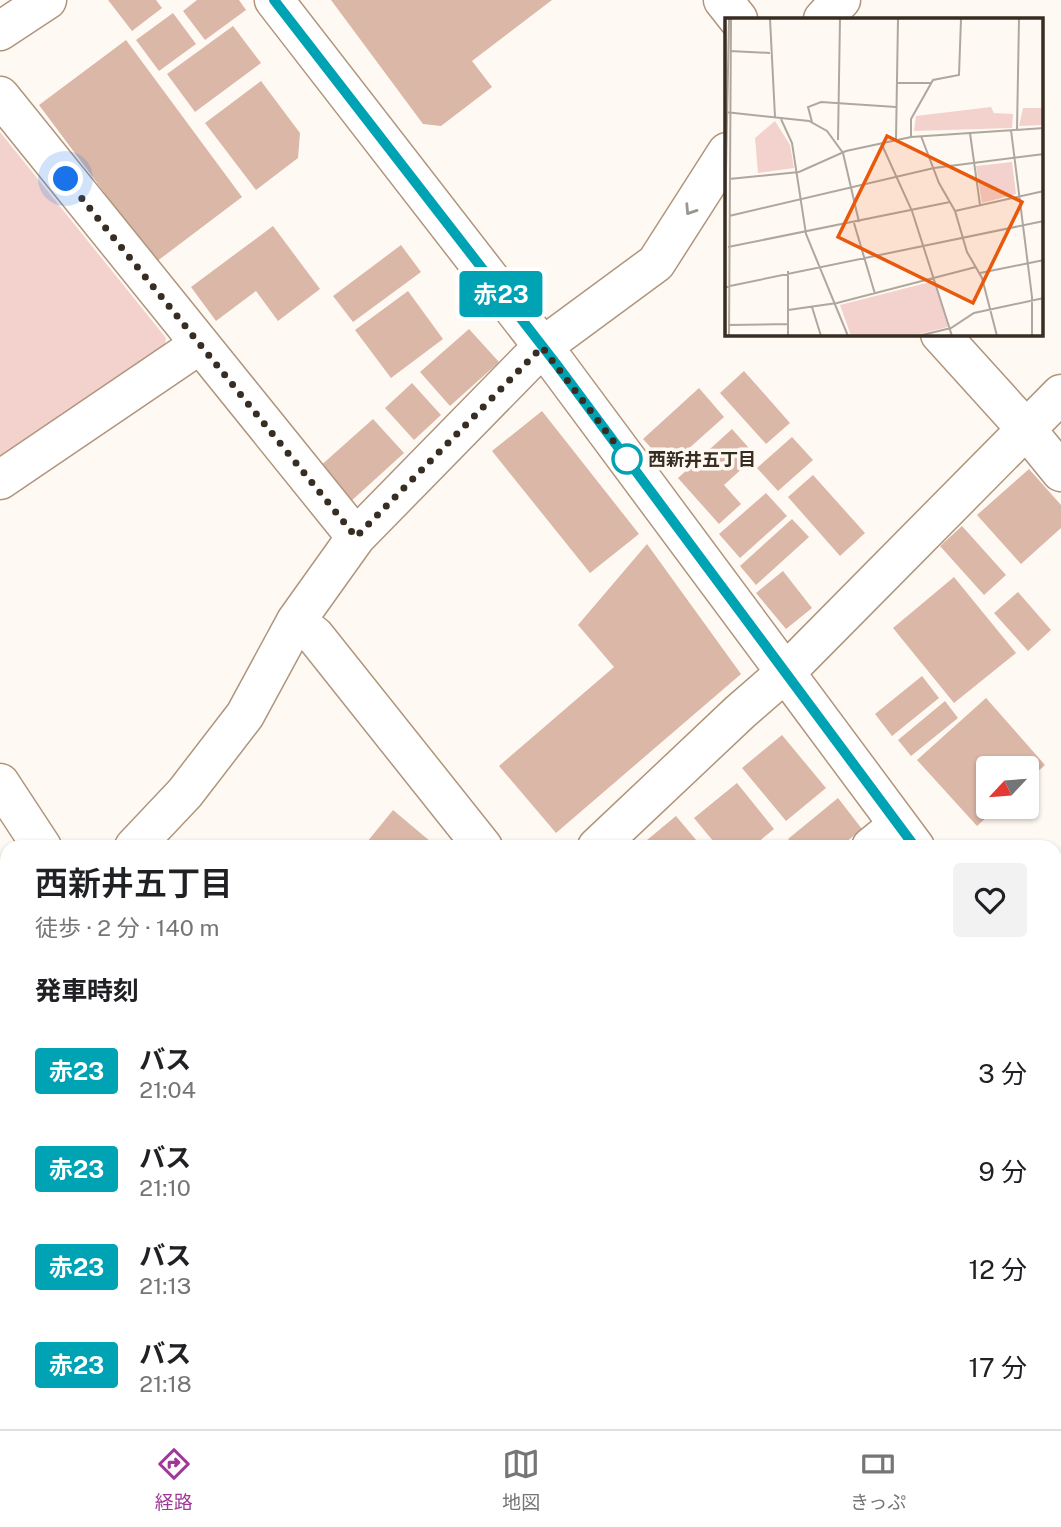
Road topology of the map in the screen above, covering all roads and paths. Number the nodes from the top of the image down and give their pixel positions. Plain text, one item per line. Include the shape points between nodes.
1 (47, 0) edge
2 (274, 0) edge
3 (723, 0) edge
4 (841, 0) edge
5 (737, 18) edge
6 (823, 18) edge
7 (0, 31) edge
8 (0, 96) edge
9 (725, 155) edge
10 (942, 336) edge
11 (199, 345) junction
12 (542, 347) junction
13 (1061, 394) edge
14 (1026, 429) junction
15 (1061, 472) edge
16 (0, 480) edge
17 (356, 537) junction
18 (296, 621) junction
19 (786, 672) junction
20 (0, 783) edge
21 (37, 840) edge
22 (141, 840) edge
23 (477, 840) edge
24 (604, 840) edge
25 (895, 840) edge

1 - 7 street
2 - 12 street
3 - 5 street
4 - 6 street
8 - 11 street
9 -> 12 street via 656,263
10 - 14 street
11 - 16 street
11 - 17 street
12 - 17 street
12 - 19 street
13 - 14 street
14 - 15 street
14 - 19 street
17 - 18 street
18 - 22 street via 245,715 185,793
18 - 23 street via 315,636
19 - 24 street
19 - 25 street
20 - 21 street

